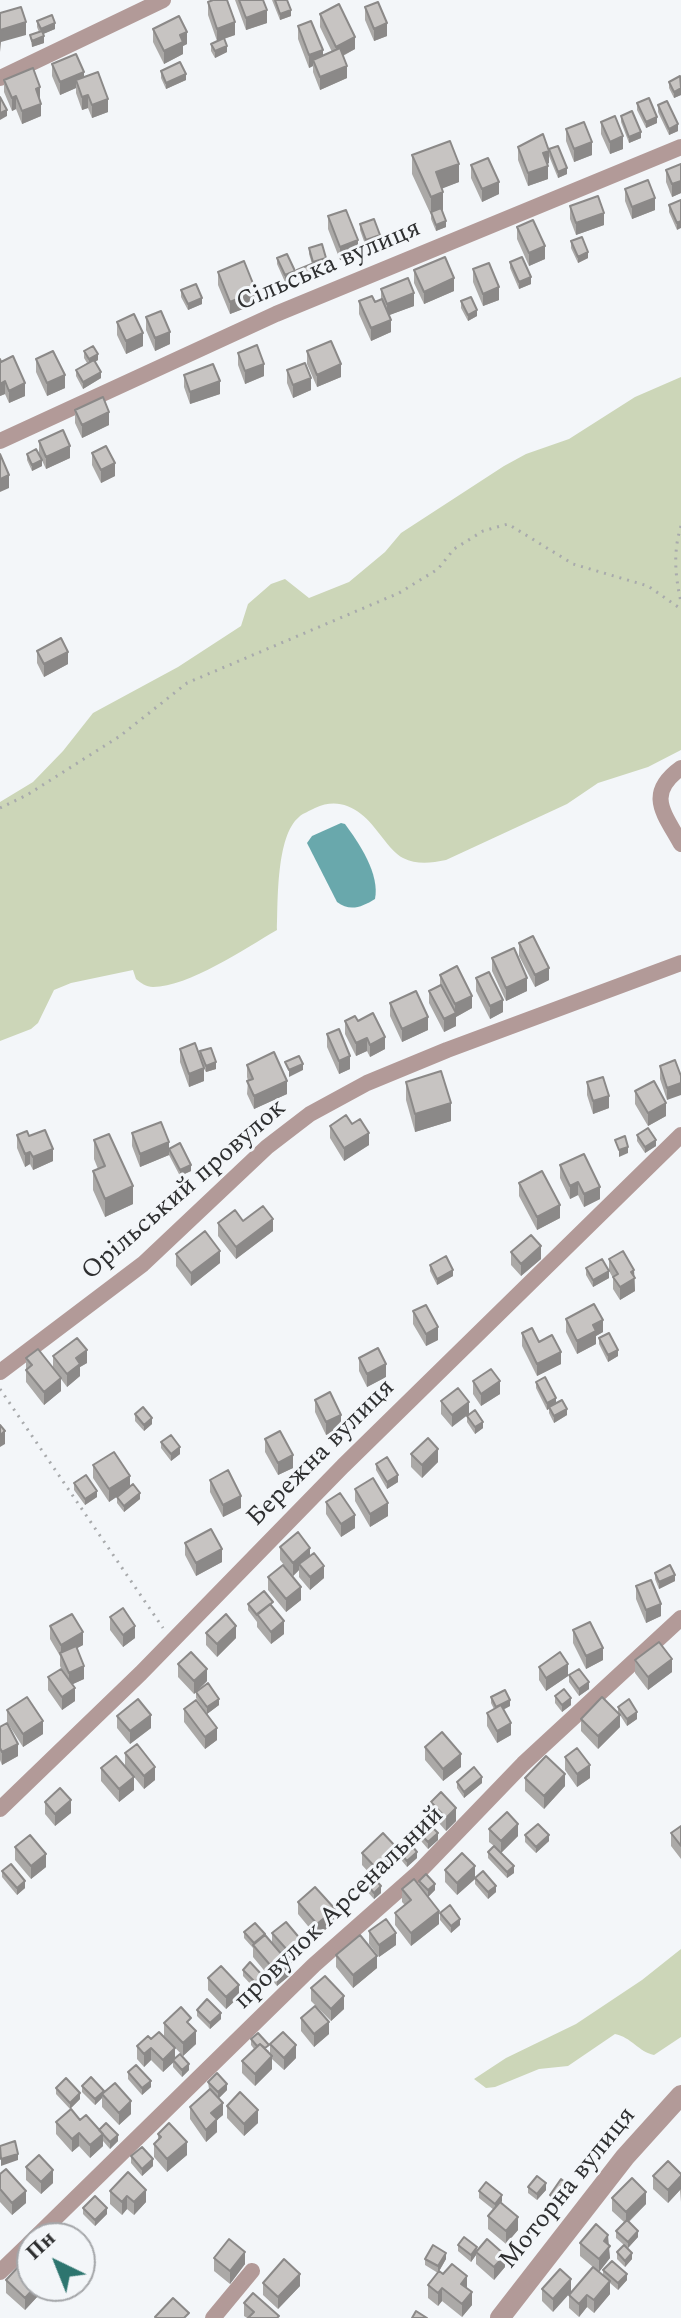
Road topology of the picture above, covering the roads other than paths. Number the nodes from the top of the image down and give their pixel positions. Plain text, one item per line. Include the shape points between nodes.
1 (163, 0) edge
2 (0, 78) edge
3 (681, 147) edge
4 (0, 441) edge
5 (681, 768) edge
6 (681, 844) edge
7 (681, 963) edge
8 (681, 1135) edge
9 (0, 1372) edge
10 (681, 1618) edge
11 (0, 1809) edge
12 (681, 2095) edge
13 (50, 2222) edge
14 (16, 2256) edge
15 (252, 2271) dead end
16 (0, 2272) edge
17 (213, 2318) edge
18 (500, 2318) edge

1 - 2 street
3 - 4 street, Сільська вулиця via 276,314
5 - 6 street via 670,775 659,798
7 - 9 street, Орільський провулок via 447,1050 310,1114 257,1155 143,1264
8 - 11 street, Бережна вулиця
10 - 13 street, провулок Арсенальний
12 - 18 street, Моторна вулиця via 625,2157
14 - 16 street, провулок Арсенальний
15 - 17 street

